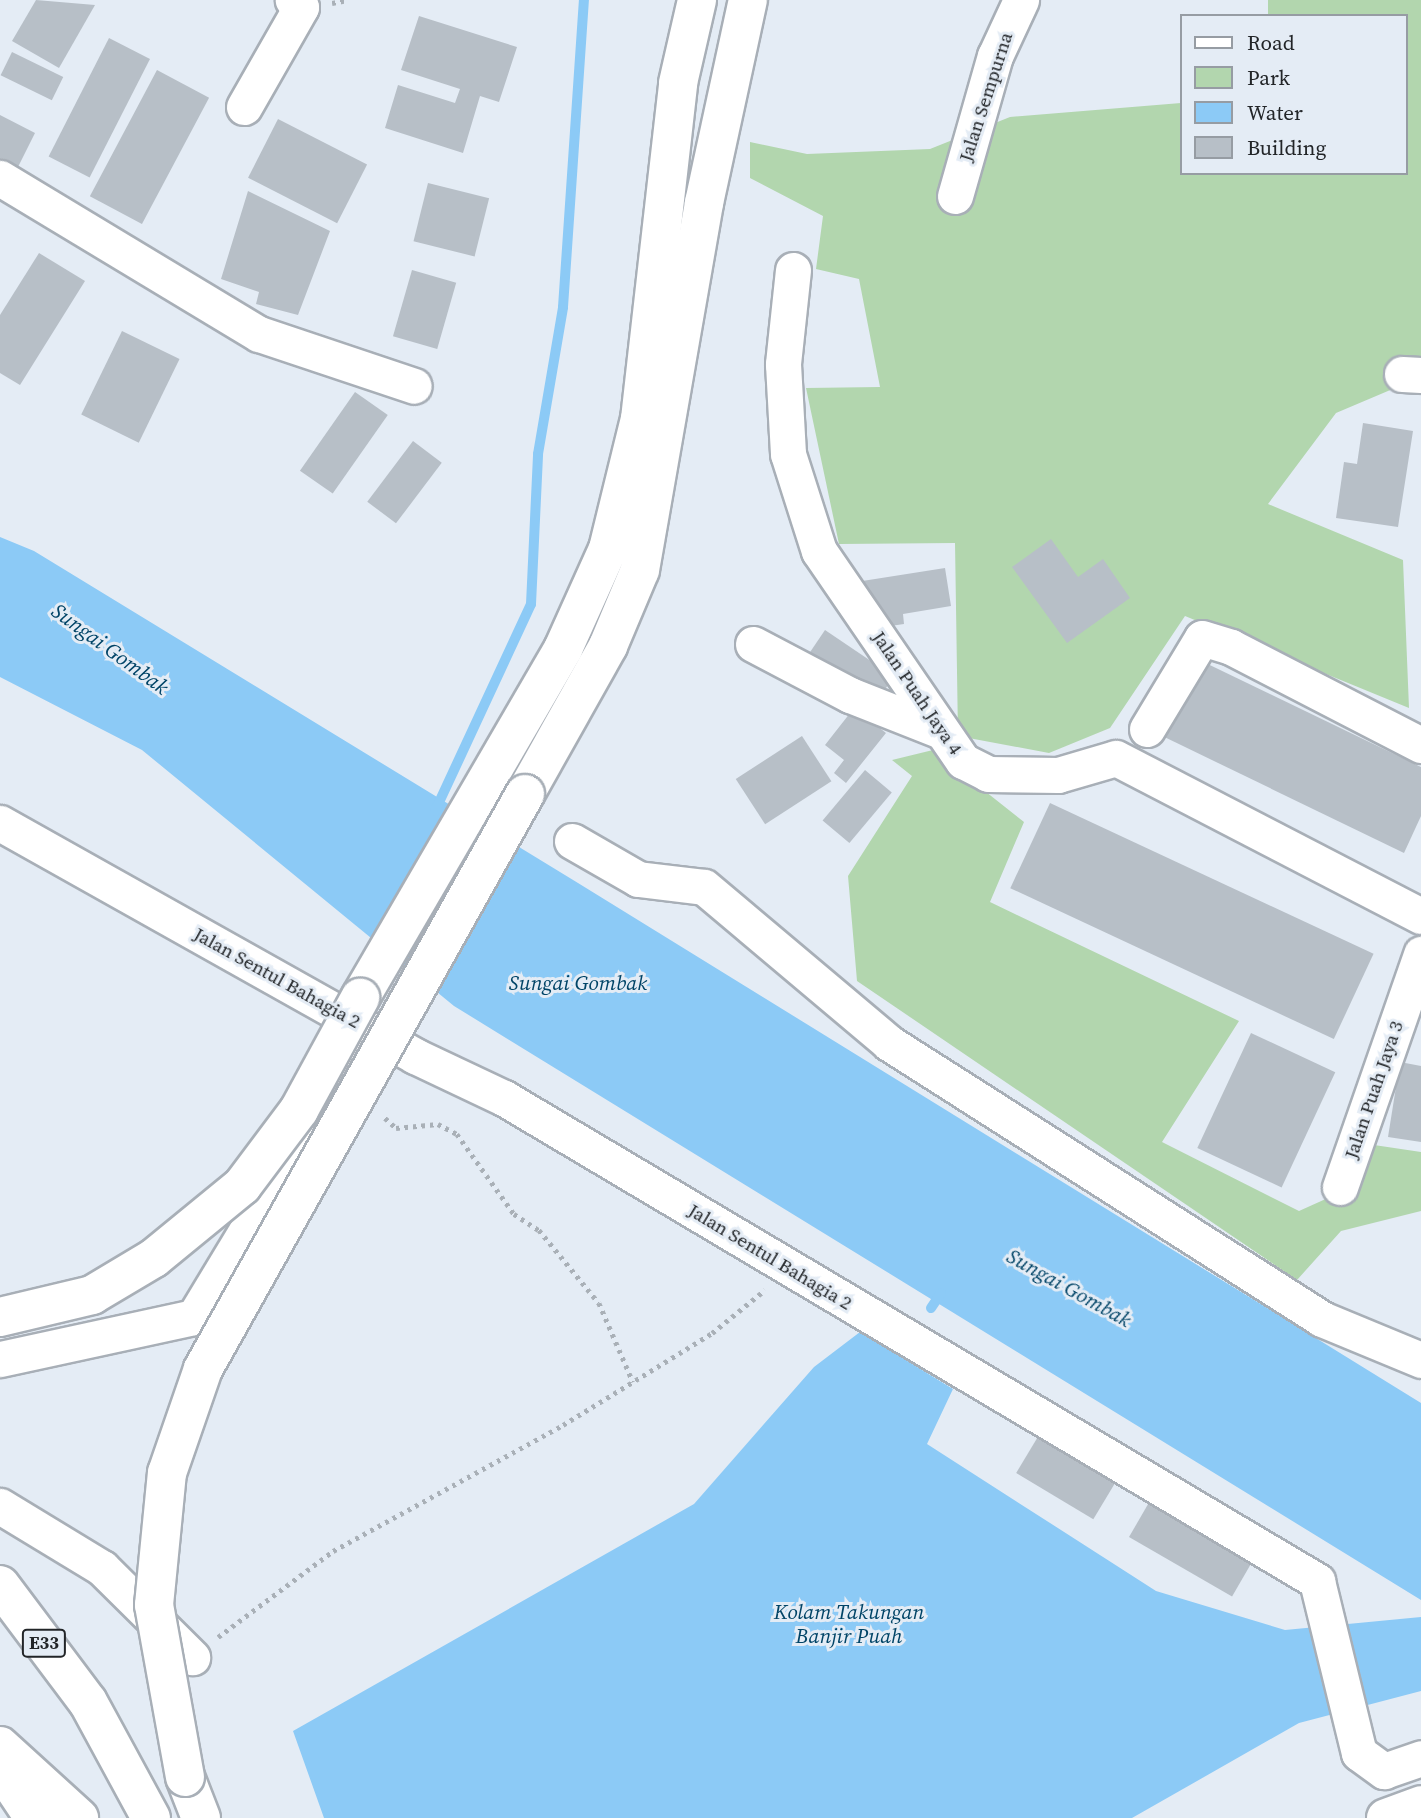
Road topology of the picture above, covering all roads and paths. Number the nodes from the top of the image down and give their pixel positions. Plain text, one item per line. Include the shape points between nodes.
1 (293, 0) edge
2 (697, 0) edge
3 (748, 0) edge
4 (1021, 0) edge
5 (244, 107) dead end
6 (0, 178) edge
7 (955, 196) dead end
8 (793, 270) dead end
9 (414, 386) dead end
10 (754, 644) dead end
11 (1147, 729) dead end
12 (941, 731) junction
13 (1421, 745) edge
14 (0, 823) edge
15 (572, 841) dead end
16 (1421, 916) edge
17 (1421, 954) edge
18 (368, 1030) junction
19 (338, 1079) junction
20 (1340, 1186) dead end
21 (789, 1269) junction
22 (0, 1317) edge
23 (0, 1359) edge
24 (1421, 1360) edge
25 (633, 1382) junction
26 (0, 1507) edge
27 (0, 1585) edge
28 (192, 1657) joint
29 (0, 1746) edge
30 (1421, 1758) edge
31 (0, 1767) edge
32 (1421, 1805) edge
33 (34, 1818) edge
34 (79, 1818) edge
35 (152, 1818) edge
36 (201, 1818) edge
37 (1386, 1818) edge

1 - 5 street via 301,7
2 - 22 highway, bridge via 678,83 640,419 608,549 563,649 299,1110 242,1186 154,1258 92,1295
3 - 36 highway, bridge via 704,202 640,570 608,646 203,1369 167,1473 154,1605 169,1717
4 - 7 street, Jalan Sempurna via 995,55
6 - 9 street via 259,334
8 - 12 street, Jalan Puah Jaya 4 via 783,364 792,466 819,551 903,666
10 - 12 street via 850,695
11 - 13 street via 1202,639 1231,647
12 - 16 street, Jalan Puah Jaya 4 via 963,761 988,774 1058,775 1116,758
14 - 18 street, Jalan Sentul Bahagia 2
15 - 24 street via 638,879 704,887 889,1043 1322,1319
17 - 20 street, Jalan Puah Jaya 3
18 - 19 street
18 - 21 street, Jalan Sentul Bahagia 2 via 504,1098
19 - 23 street via 194,1317
19 - 25 path via 396,1128 438,1124 457,1133 514,1214 540,1230 599,1303
21 - 25 path via 712,1333
21 - 30 street, Jalan Sentul Bahagia 2 via 1317,1581 1328,1609 1359,1753 1384,1771
25 - 28 path via 333,1551
26 - 28 street via 102,1568
27 - 35 highway, E33 via 88,1702
29 - 34 highway
31 - 33 highway
32 - 37 highway

